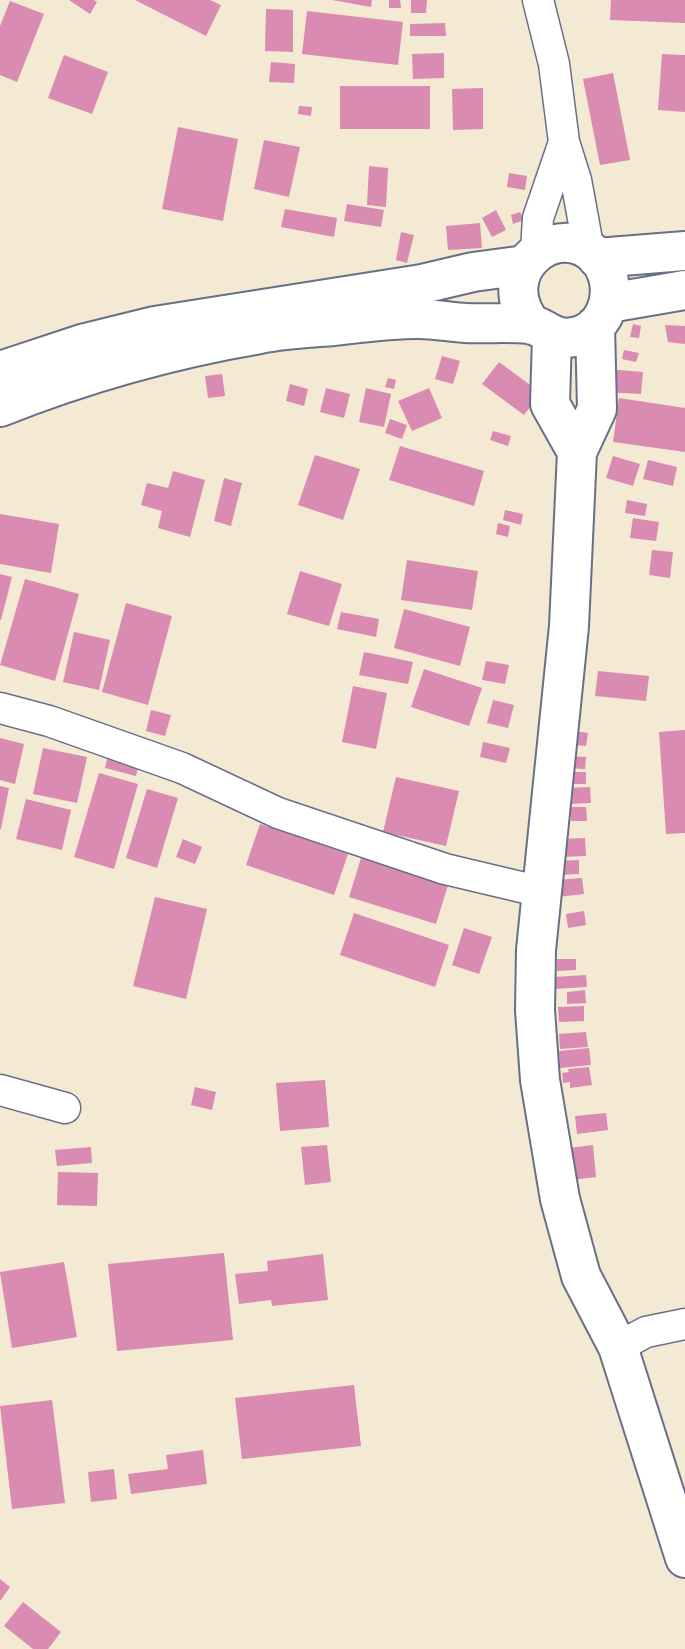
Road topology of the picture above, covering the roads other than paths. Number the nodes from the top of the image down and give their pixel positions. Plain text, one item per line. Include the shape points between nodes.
1 (537, 0) edge
2 (564, 142) junction
3 (685, 251) edge
4 (593, 255) junction
5 (530, 258) junction
6 (685, 290) edge
7 (602, 314) junction
8 (542, 330) junction
9 (0, 371) edge
10 (0, 407) edge
11 (577, 452) junction
12 (0, 708) edge
13 (541, 892) junction
14 (0, 1090) edge
15 (65, 1108) dead end
16 (685, 1324) edge
17 (618, 1347) junction
18 (685, 1558) edge

1 - 2 street via 554,64
2 - 4 street
2 - 5 street via 538,218
3 - 4 main road
4 - 5 main road via 566,244
4 - 7 main road via 607,271 611,286
5 - 8 main road via 517,293 519,305
5 - 9 main road via 422,284 155,326
6 - 7 main road
7 - 8 main road via 574,337
7 - 11 main road via 597,409
8 - 10 main road via 418,319 262,333 106,370
8 - 11 main road via 550,404
11 - 13 main road via 569,626
12 - 13 street via 181,768 278,813 445,869
13 - 17 main road via 535,1010 540,1080 560,1199 580,1276
14 - 15 street
16 - 17 street via 646,1332
17 - 18 main road

